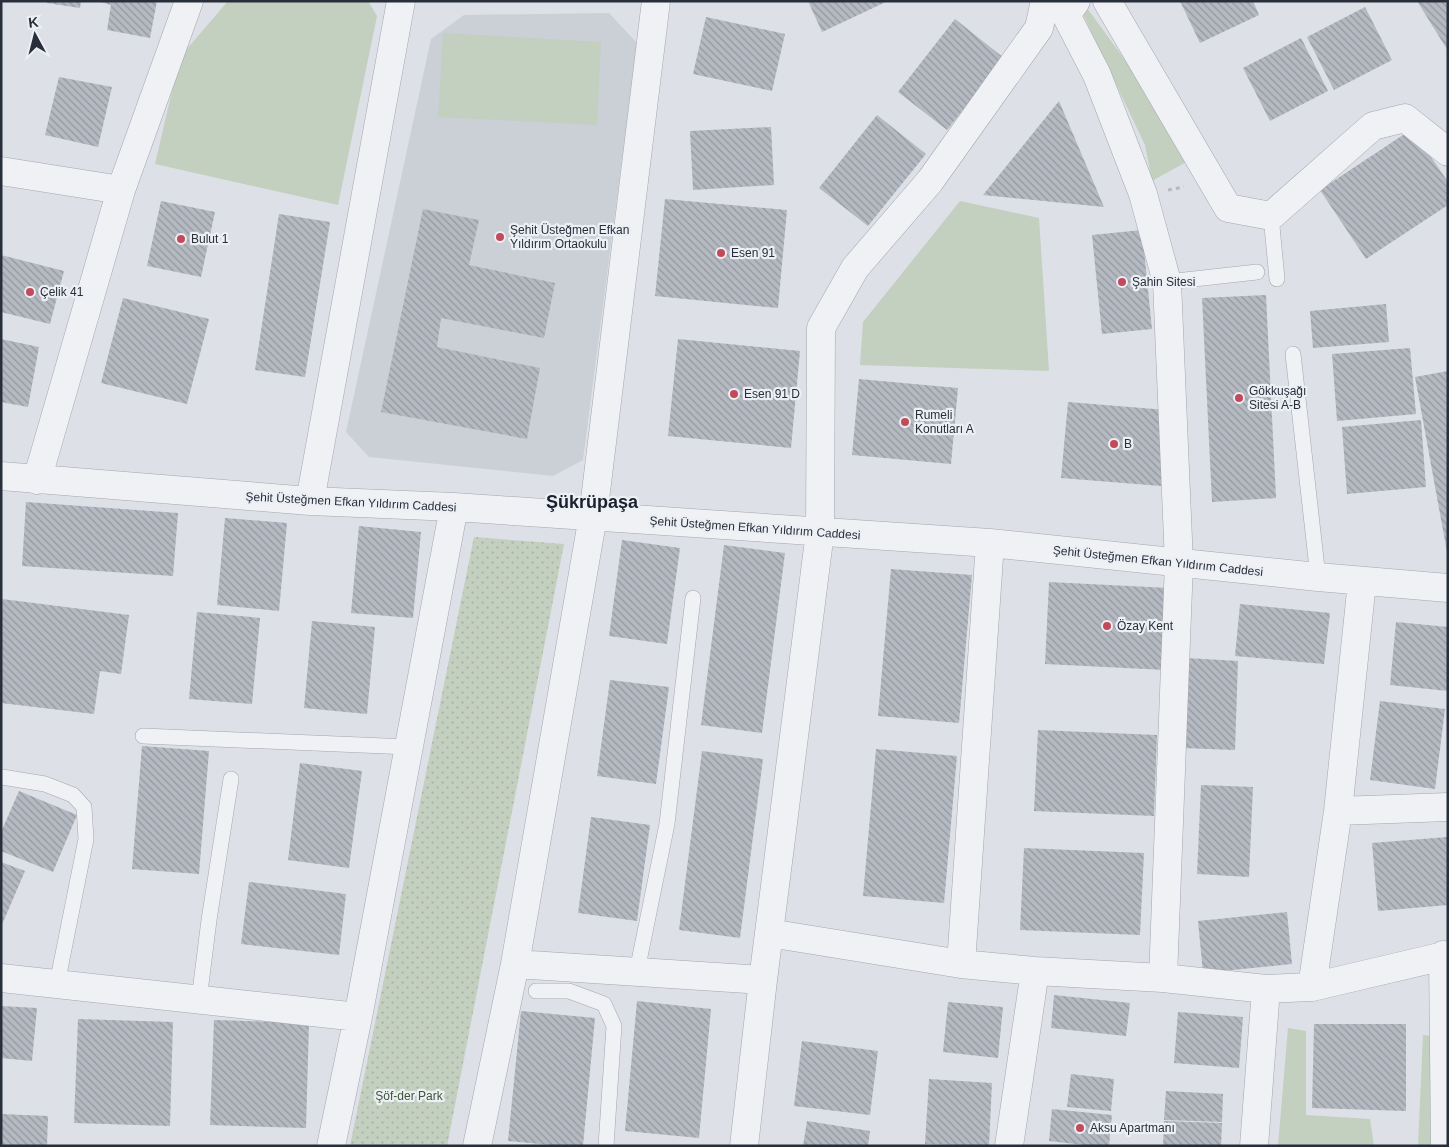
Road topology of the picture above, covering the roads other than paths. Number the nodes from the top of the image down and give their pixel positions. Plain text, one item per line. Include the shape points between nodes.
1 (189, 1) edge
2 (401, 1) edge
3 (656, 1) edge
4 (1045, 1) edge
5 (1076, 1) edge
6 (1107, 1) edge
7 (1448, 152) edge
8 (1, 171) edge
9 (121, 190) junction
10 (1271, 216) junction
11 (1258, 272) dead end
12 (1277, 279) dead end
13 (1167, 282) junction
14 (1293, 354) dead end
15 (1, 476) edge
16 (37, 480) junction
17 (310, 501) junction
18 (454, 507) junction
19 (593, 516) junction
20 (820, 532) junction
21 (990, 543) junction
22 (1179, 563) junction
23 (1318, 578) junction
24 (1362, 582) junction
25 (1448, 588) edge
26 (693, 598) dead end
27 (144, 736) dead end
28 (409, 747) junction
29 (2, 777) edge
30 (231, 778) dead end
31 (1448, 807) edge
32 (1338, 811) junction
33 (768, 932) junction
34 (1445, 955) edge
35 (516, 964) junction
36 (962, 964) junction
37 (1035, 971) junction
38 (638, 972) junction
39 (1, 978) edge
40 (1163, 978) junction
41 (763, 980) junction
42 (57, 984) junction
43 (1312, 988) junction
44 (1266, 989) junction
45 (536, 991) dead end
46 (199, 1000) junction
47 (358, 1017) junction
48 (331, 1146) edge
49 (477, 1146) edge
50 (606, 1146) edge
51 (744, 1146) edge
52 (1009, 1146) edge
53 (1254, 1146) edge
54 (1445, 1146) edge

1 - 9 street
2 - 17 street
3 - 19 street
4 - 20 street via 1039,28 930,182 855,268 821,328
5 - 13 street via 1066,15 1097,75 1143,194
6 - 10 street via 1228,208
7 - 10 street via 1405,118 1373,126
8 - 9 street
9 - 16 street
10 - 12 lane
11 - 13 lane
13 - 22 street
14 - 23 lane
15 - 16 street, Şehit Üsteğmen Efkan Yıldırım Caddesi
16 - 17 street, Şehit Üsteğmen Efkan Yıldırım Caddesi
17 - 18 street, Şehit Üsteğmen Efkan Yıldırım Caddesi
18 - 19 street, Şehit Üsteğmen Efkan Yıldırım Caddesi
18 - 28 street
19 - 20 street, Şehit Üsteğmen Efkan Yıldırım Caddesi
19 - 35 street
20 - 21 street, Şehit Üsteğmen Efkan Yıldırım Caddesi
20 - 33 street
21 - 22 street, Şehit Üsteğmen Efkan Yıldırım Caddesi
21 - 36 street
22 - 23 street, Şehit Üsteğmen Efkan Yıldırım Caddesi
22 - 40 street
23 - 24 street, Şehit Üsteğmen Efkan Yıldırım Caddesi
24 - 25 street, Şehit Üsteğmen Efkan Yıldırım Caddesi
24 - 32 street
26 - 38 lane via 667,824
27 - 28 lane
28 - 47 street
29 - 42 lane via 45,784 72,795 84,807 86,839
30 - 46 lane
31 - 32 street
32 - 43 street
33 - 36 street
33 - 41 street
34 - 43 street
34 - 54 street
35 - 38 street
35 - 49 street
36 - 37 street
37 - 40 street
37 - 52 street
38 - 41 street
39 - 42 street
40 - 44 street
41 - 51 street
42 - 46 street
43 - 44 street
44 - 53 street
45 - 50 lane via 569,991 604,1004 614,1026
46 - 47 street
47 - 48 street

